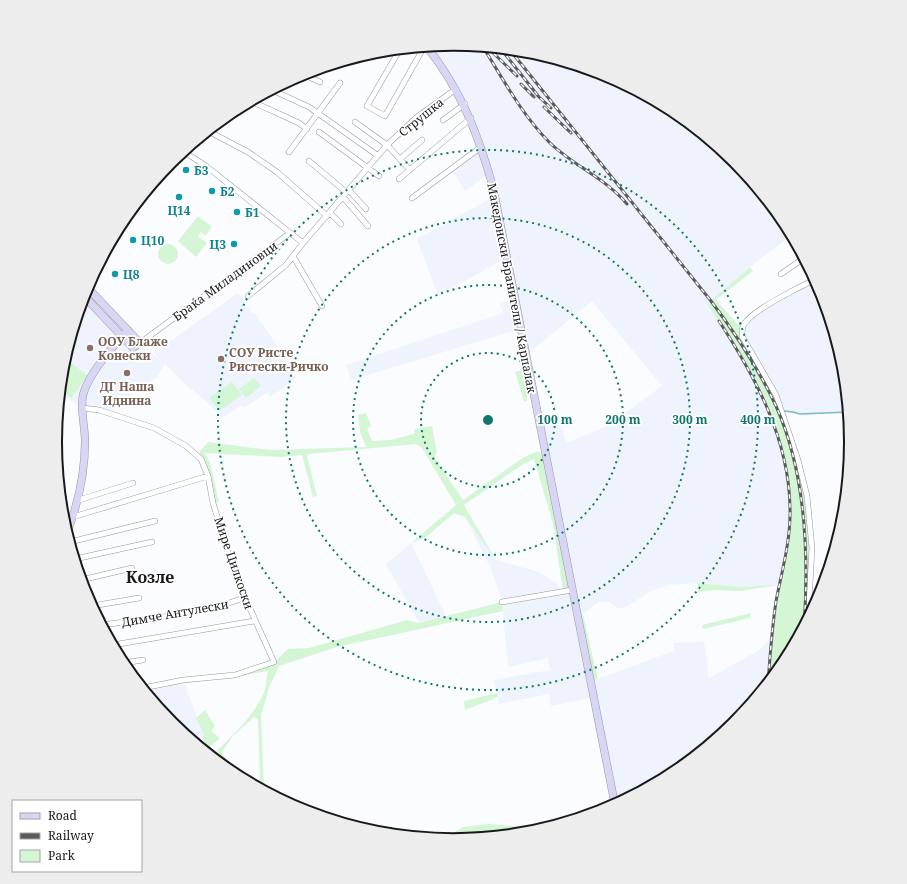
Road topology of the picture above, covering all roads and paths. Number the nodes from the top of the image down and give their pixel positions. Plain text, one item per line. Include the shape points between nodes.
1 (430, 52) edge
2 (421, 53) edge
3 (396, 55) edge
4 (311, 78) edge
5 (320, 82) dead end
6 (340, 83) dead end
7 (456, 89) junction
8 (278, 93) edge
9 (257, 104) edge
10 (465, 104) junction
11 (318, 113) junction
12 (471, 118) junction
13 (443, 120) dead end
14 (355, 122) dead end
15 (307, 129) junction
16 (319, 132) dead end
17 (213, 134) edge
18 (422, 140) dead end
19 (387, 145) junction
20 (481, 147) junction
21 (289, 152) dead end
22 (189, 155) edge
23 (377, 155) junction
24 (400, 159) junction
25 (309, 161) dead end
26 (368, 167) junction
27 (410, 170) junction
28 (379, 176) dead end
29 (399, 179) dead end
30 (346, 193) junction
31 (412, 198) dead end
32 (366, 209) dead end
33 (328, 215) junction
34 (341, 224) dead end
35 (368, 226) dead end
36 (290, 233) junction
37 (303, 243) junction
38 (293, 256) junction
39 (800, 261) edge
40 (780, 274) dead end
41 (810, 282) edge
42 (92, 292) edge
43 (248, 296) dead end
44 (89, 301) edge
45 (322, 306) dead end
46 (128, 330) junction
47 (122, 336) junction
48 (140, 343) junction
49 (82, 408) junction
50 (208, 476) junction
51 (133, 484) dead end
52 (79, 500) junction
53 (73, 517) junction
54 (155, 521) dead end
55 (71, 522) edge
56 (75, 541) edge
57 (152, 542) dead end
58 (80, 558) edge
59 (132, 568) dead end
60 (87, 579) edge
61 (572, 590) junction
62 (246, 597) junction
63 (139, 598) dead end
64 (502, 602) dead end
65 (98, 605) edge
66 (809, 605) edge
67 (254, 621) junction
68 (108, 624) edge
69 (119, 644) edge
70 (143, 660) dead end
71 (130, 662) edge
72 (149, 687) edge
73 (614, 798) edge

1 - 7 main road, Македонски Бранители / Карпалак
2 - 3 street via 385,116 367,106
4 - 5 street
6 - 11 street
7 - 10 main road, Македонски Бранители / Карпалак
7 - 19 street, Струшка via 417,117
8 - 11 street
9 - 15 street
10 - 12 main road, Македонски Бранители / Карпалак
10 - 13 street, Струшка
11 - 15 street
11 - 23 street
12 - 20 main road, Македонски Бранители / Карпалак
12 - 27 street
14 - 19 street, Струшка
15 - 21 street
16 - 26 street
17 - 33 street via 248,152 277,172
18 - 24 street, Струшка
19 - 23 street, Струшка
19 - 24 street, Струшка
20 - 31 street
20 - 61 main road, Македонски Бранители / Карпалак via 496,204 543,449 559,513
22 - 36 street, Браќа Миладиновци
23 - 26 street, Струшка
24 - 27 street, Струшка
25 - 30 street
26 - 28 street
26 - 30 street, Струшка
27 - 29 street
30 - 32 street
30 - 33 street, Струшка
30 - 35 street
33 - 34 street
33 - 37 street, Струшка
36 - 37 street, Браќа Миладиновци
36 - 48 street, Браќа Миладиновци
37 - 38 street, Струшка
38 - 43 street, Струшка via 286,265
38 - 45 street
39 - 40 street
41 - 66 street via 750,318 742,331 742,336 776,395 807,496 812,548
42 - 46 main road
44 - 47 main road
46 - 47 main road
46 - 48 main road
47 - 48 main road via 133,348
47 - 49 main road via 89,381 83,395
49 - 50 street, Мире Цилкоски via 114,414 170,436 201,459
49 - 52 main road via 85,442
50 - 53 street
50 - 62 street, Мире Цилкоски via 213,503 235,574
51 - 52 street
52 - 53 main road
53 - 55 main road
54 - 56 street
57 - 58 street
59 - 60 street
61 - 64 street
61 - 73 main road, Македонски Бранители / Карпалак
62 - 67 street, Мире Цилкоски
62 - 68 street, Димче Антулески via 227,605 192,612
63 - 65 street, Димче Антулески
67 - 69 street, Димче Антулески
67 - 72 street, Мире Цилкоски via 274,662 235,675 183,680
70 - 71 street

